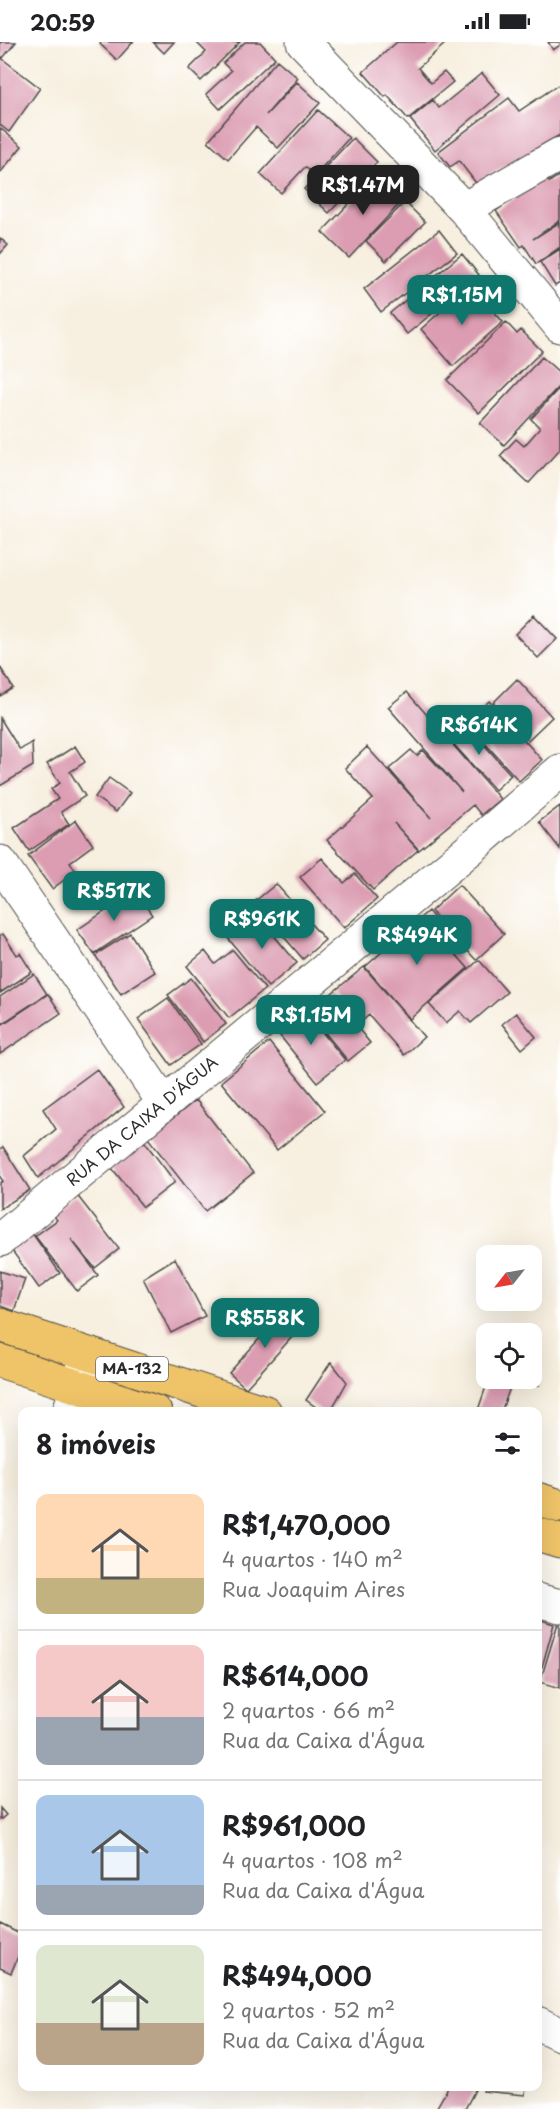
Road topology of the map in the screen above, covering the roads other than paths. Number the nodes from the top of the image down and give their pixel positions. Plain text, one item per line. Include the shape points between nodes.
1 (303, 42) edge
2 (560, 154) edge
3 (464, 209) junction
4 (560, 326) edge
5 (560, 771) edge
6 (0, 862) edge
7 (164, 1103) junction
8 (0, 1240) edge
9 (0, 1325) edge
10 (87, 1354) junction
11 (0, 1361) edge
12 (73, 1399) edge
13 (123, 1407) edge
14 (250, 1407) edge
15 (542, 1501) edge
16 (560, 1506) edge
17 (542, 1536) edge
18 (560, 1541) edge
19 (542, 1601) edge
20 (560, 1606) edge
21 (542, 2025) edge
22 (560, 2034) edge

1 - 3 street
2 - 3 street
3 - 4 street
5 - 7 street, RUA DA CAIXA D'ÁGUA
6 - 7 street
7 - 8 street, RUA DA CAIXA D'ÁGUA
9 - 10 main road, MA-132
10 - 12 street
10 - 14 main road, MA-132
11 - 12 main road, MA-132
12 - 13 main road, MA-132
15 - 16 main road
17 - 18 main road
19 - 20 street
21 - 22 street

